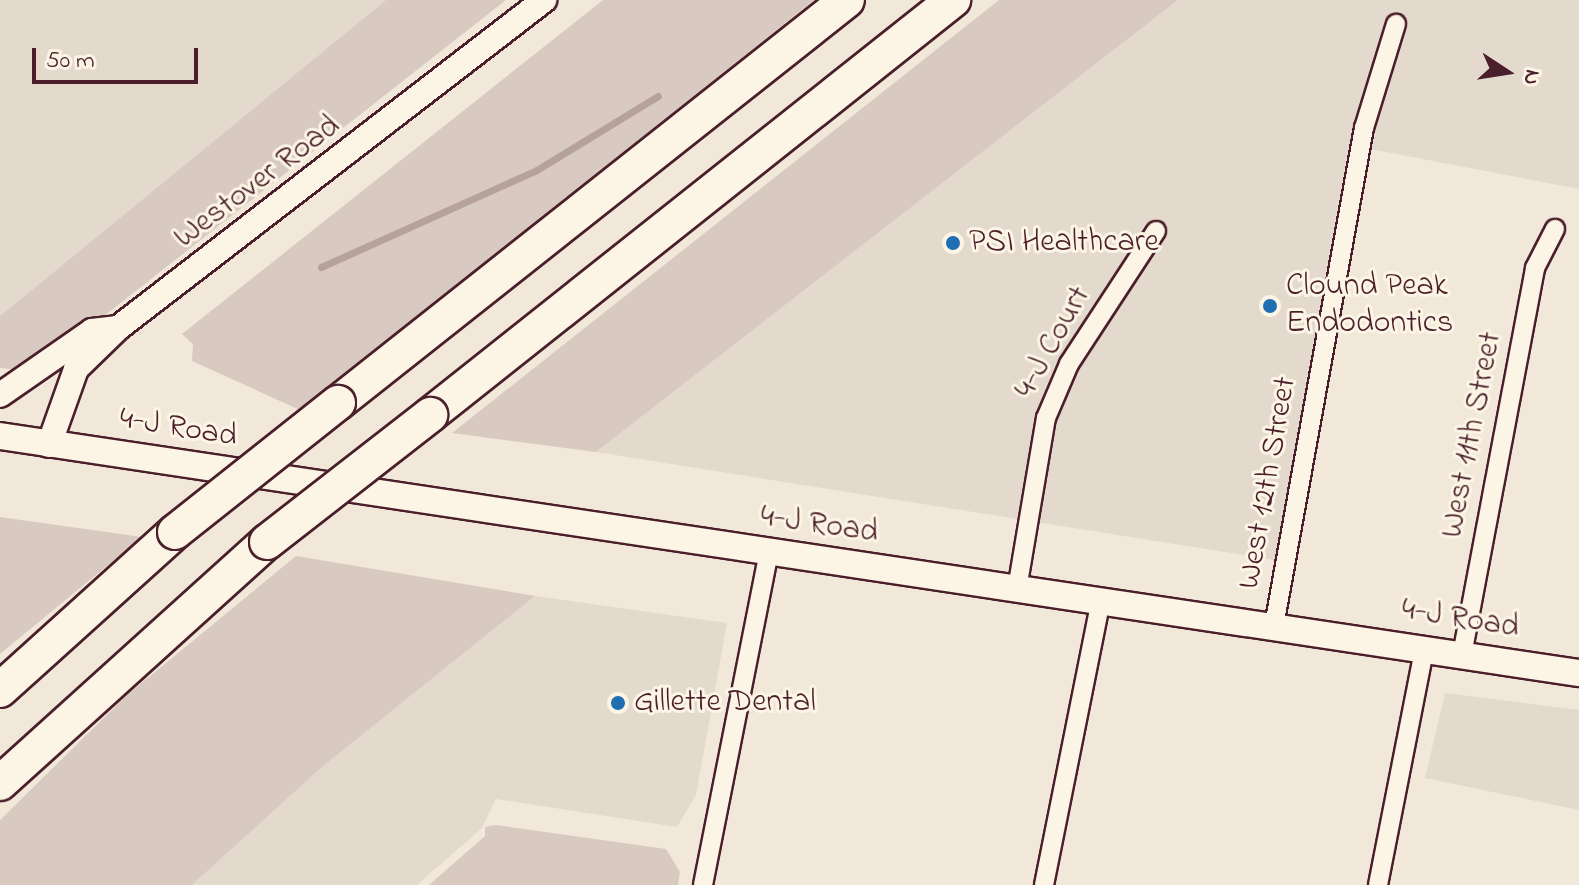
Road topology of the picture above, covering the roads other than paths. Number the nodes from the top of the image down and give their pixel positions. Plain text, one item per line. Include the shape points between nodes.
1 (544, 0) edge
2 (847, 0) edge
3 (953, 0) edge
4 (1396, 24) dead end
5 (1555, 229) dead end
6 (1156, 231) dead end
7 (118, 328) junction
8 (0, 395) edge
9 (0, 436) edge
10 (49, 445) junction
11 (769, 553) junction
12 (1017, 589) junction
13 (1101, 601) junction
14 (1274, 626) junction
15 (1424, 650) junction
16 (1462, 655) junction
17 (1579, 673) edge
18 (0, 690) edge
19 (0, 783) edge
20 (703, 885) edge
21 (1044, 885) edge
22 (1378, 885) edge

1 - 7 street, Westover Road
2 - 18 highway, bridge via 175,532
3 - 19 highway, bridge via 267,542
4 - 14 street, West 12th Street via 1364,128
5 - 16 street, West 11th Street via 1535,268
6 - 12 street, 4-J Court via 1069,364 1046,418 1031,474
7 - 8 street via 92,331
7 - 10 street, Westover Road via 76,369
9 - 10 main road, 4-J Road
10 - 11 main road, 4-J Road
11 - 12 main road, 4-J Road
11 - 20 street
12 - 13 main road, 4-J Road
13 - 14 main road, 4-J Road
13 - 21 street
14 - 15 main road, 4-J Road
15 - 16 main road, 4-J Road
15 - 22 street
16 - 17 main road, 4-J Road

